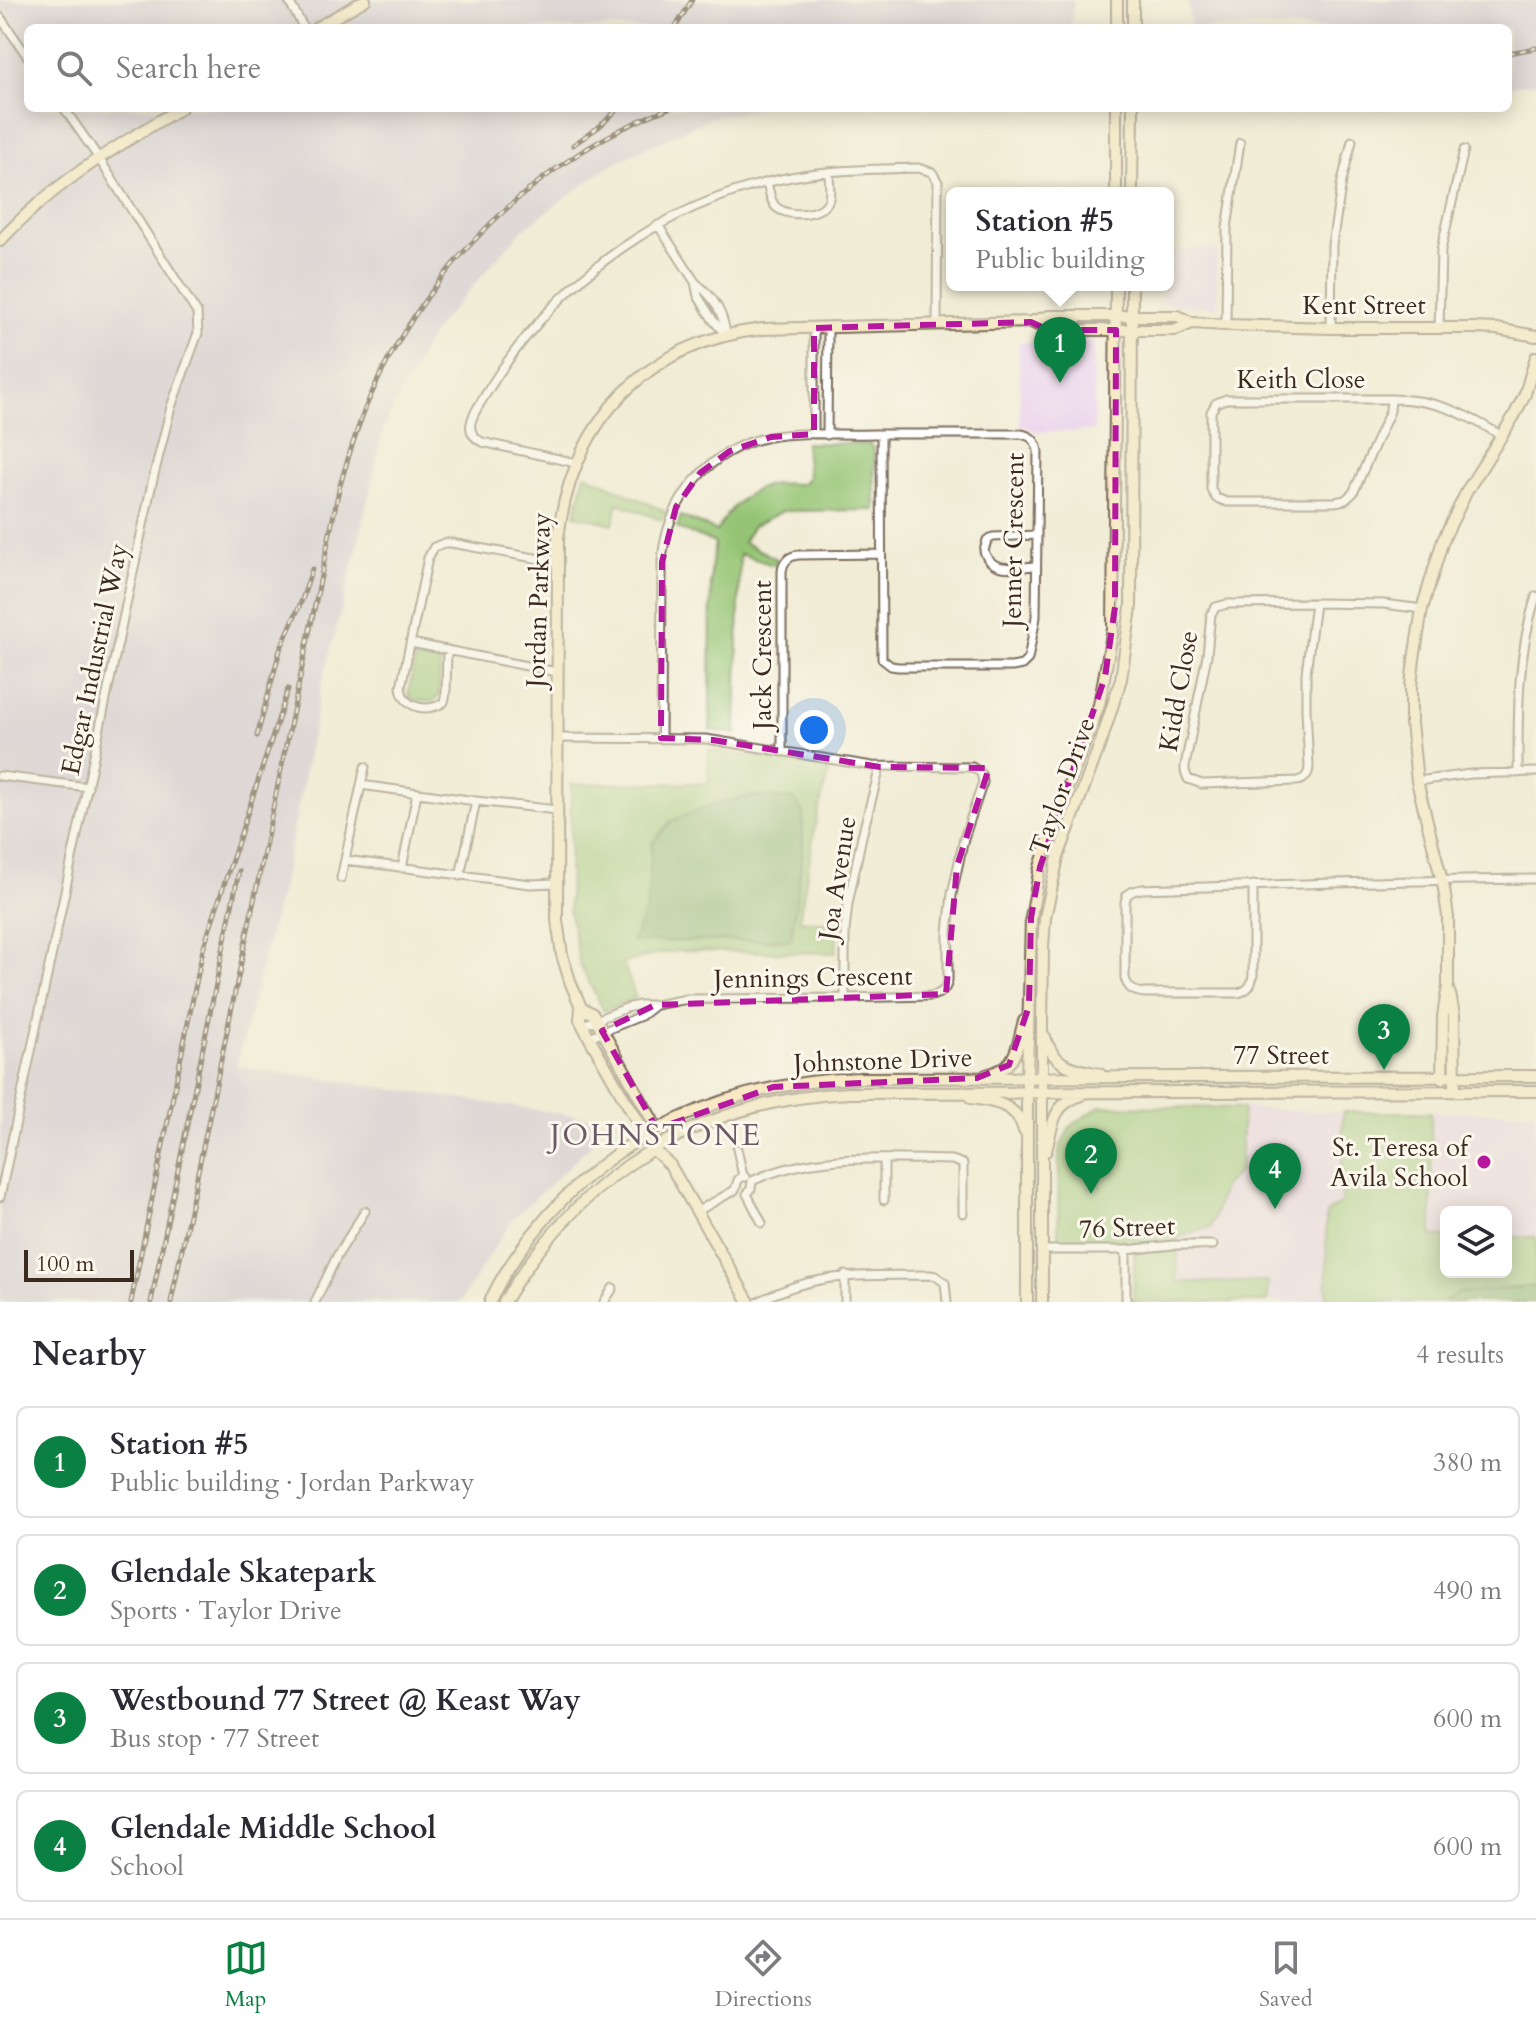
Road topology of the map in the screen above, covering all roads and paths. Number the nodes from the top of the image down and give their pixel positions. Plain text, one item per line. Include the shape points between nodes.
1 (288, 0) edge
2 (365, 0) edge
3 (1117, 0) edge
4 (1133, 0) edge
5 (0, 17) edge
6 (302, 24) edge
7 (323, 24) edge
8 (1117, 24) edge
9 (1133, 24) edge
10 (24, 51) edge
11 (67, 112) edge
12 (174, 112) edge
13 (1116, 112) edge
14 (1133, 112) edge
15 (1352, 141) dead end
16 (1240, 143) dead end
17 (1464, 150) dead end
18 (98, 157) junction
19 (829, 172) junction
20 (767, 182) junction
21 (1116, 187) edge
22 (1132, 187) edge
23 (658, 225) junction
24 (0, 241) edge
25 (1116, 291) edge
26 (1132, 291) edge
27 (1116, 316) junction
28 (1132, 316) junction
29 (1031, 322) junction
30 (937, 323) junction
31 (1192, 323) junction
32 (1226, 325) junction
33 (814, 328) junction
34 (828, 328) junction
35 (1331, 328) junction
36 (1439, 328) junction
37 (1116, 330) junction
38 (1132, 330) junction
39 (726, 335) junction
40 (1536, 336) edge
41 (1536, 357) edge
42 (1391, 399) junction
43 (814, 434) junction
44 (881, 434) junction
45 (827, 435) junction
46 (1502, 436) junction
47 (576, 463) junction
48 (1037, 535) junction
49 (881, 554) junction
50 (557, 562) junction
51 (1036, 566) junction
52 (1536, 596) edge
53 (1315, 603) junction
54 (1422, 609) junction
55 (411, 643) junction
56 (447, 651) junction
57 (557, 672) junction
58 (557, 738) junction
59 (661, 738) junction
60 (782, 752) junction
61 (365, 767) dead end
62 (880, 767) junction
63 (1536, 772) edge
64 (1518, 773) junction
65 (0, 776) edge
66 (1417, 781) junction
67 (361, 785) junction
68 (88, 787) junction
69 (417, 793) junction
70 (476, 801) junction
71 (557, 810) junction
72 (345, 860) junction
73 (402, 868) junction
74 (460, 876) junction
75 (341, 878) dead end
76 (1536, 879) edge
77 (1442, 880) junction
78 (556, 883) junction
79 (1253, 885) junction
80 (1448, 986) junction
81 (845, 998) junction
82 (655, 1005) junction
83 (1029, 1006) junction
84 (581, 1007) junction
85 (596, 1020) junction
86 (583, 1025) junction
87 (1042, 1027) junction
88 (602, 1031) junction
89 (589, 1037) junction
90 (1442, 1076) junction
91 (1455, 1076) junction
92 (1536, 1076) edge
93 (977, 1078) junction
94 (1027, 1078) junction
95 (1042, 1078) junction
96 (1122, 1078) junction
97 (1103, 1091) junction
98 (1442, 1091) junction
99 (1455, 1091) junction
100 (1536, 1091) edge
101 (1027, 1092) junction
102 (1042, 1092) junction
103 (942, 1093) junction
104 (657, 1129) junction
105 (645, 1136) junction
106 (1027, 1141) junction
107 (665, 1142) junction
108 (653, 1149) junction
109 (737, 1149) dead end
110 (884, 1159) junction
111 (670, 1165) junction
112 (1041, 1172) junction
113 (743, 1176) junction
114 (752, 1181) junction
115 (735, 1190) junction
116 (747, 1194) junction
117 (0, 1197) edge
118 (884, 1200) dead end
119 (365, 1211) dead end
120 (696, 1212) junction
121 (963, 1213) dead end
122 (762, 1223) dead end
123 (1213, 1245) dead end
124 (1042, 1250) junction
125 (1126, 1250) junction
126 (845, 1275) junction
127 (613, 1288) dead end
128 (315, 1302) edge
129 (490, 1302) edge
130 (504, 1302) edge
131 (604, 1302) edge
132 (749, 1302) edge
133 (758, 1302) edge
134 (845, 1302) edge
135 (947, 1302) edge
136 (1027, 1302) edge
137 (1042, 1302) edge
138 (1126, 1302) edge

1 - 6 street
2 - 7 main road
3 - 8 main road
4 - 9 main road
5 - 10 street
11 - 18 street, Edgar Industrial Way
12 - 18 main road
13 - 21 main road
14 - 22 main road
15 - 35 street via 1332,244
16 - 32 street via 1227,228
17 - 36 street via 1441,250
18 - 24 main road
18 - 68 street, Edgar Industrial Way via 197,313 198,333 171,407 152,483
19 - 20 street
19 - 20 street via 828,200 812,212 781,210 772,201
19 - 30 street via 918,168 936,176
20 - 23 street via 697,205
23 - 39 street via 695,282 708,292
23 - 47 street via 596,267 545,313 501,369 472,419 471,432 482,442
25 - 27 main road, Taylor Drive
26 - 28 main road, Taylor Drive
27 - 28 main road, Jordan Parkway
27 - 29 main road, Jordan Parkway via 1049,316
27 - 37 main road, Taylor Drive
28 - 31 main road, Kent Street via 1178,316
28 - 38 main road, Taylor Drive
29 - 30 main road, Jordan Parkway
29 - 37 main road, Jordan Parkway via 1048,330
30 - 34 main road, Jordan Parkway
31 - 32 main road, Kent Street
31 - 38 main road, Kent Street via 1176,330
32 - 35 main road, Kent Street
33 - 34 main road, Jordan Parkway
33 - 39 main road, Jordan Parkway
33 - 43 street
34 - 45 street
35 - 36 main road, Kent Street
36 - 40 main road, Kent Street
37 - 38 main road, Jordan Parkway
37 - 83 main road, Taylor Drive via 1113,629 1099,705 1040,867 1031,918
38 - 87 main road, Taylor Drive via 1128,640 1116,698 1050,888
39 - 47 main road, Jordan Parkway via 691,347 635,380 606,412
41 - 46 main road via 1529,396
42 - 42 street, Keith Close via 1389,414 1345,500 1227,502 1213,495 1211,412 1221,400
42 - 46 street, Keith Close via 1441,405
43 - 45 street, Jenner Crescent
43 - 59 street, Jenner Crescent via 741,445 700,473 676,507 663,552
44 - 45 street, Jenner Crescent
44 - 48 street, Jenner Crescent via 1031,437 1038,451
44 - 49 street, Jenner Crescent
46 - 54 main road via 1452,521
47 - 50 main road, Jordan Parkway via 561,509
48 - 51 street, Jenner Crescent
48 - 51 street via 993,537 984,551 989,563 998,567
49 - 51 street, Jenner Crescent via 882,659 898,667 1025,663 1036,617
49 - 60 street, Jack Crescent via 798,555 784,563
50 - 55 street via 437,544 428,558
50 - 57 main road, Jordan Parkway
52 - 64 street via 1519,677
53 - 53 street, Kidd Close via 1306,673 1307,775 1301,780 1202,784 1188,779 1185,766 1214,609 1227,604
53 - 54 street, Kidd Close
54 - 66 main road via 1411,686
55 - 56 street
55 - 56 street via 401,691 414,706 432,708 444,702
56 - 57 street
57 - 58 main road, Jordan Parkway
58 - 59 street, Jennings Crescent
58 - 71 main road, Jordan Parkway
59 - 60 street, Jennings Crescent via 706,739
60 - 62 street, Jennings Crescent
61 - 67 street
62 - 81 street, Joa Avenue via 848,904
62 - 81 street, Jennings Crescent via 972,767 983,782 952,894 946,988 930,996
63 - 64 street
64 - 66 street
65 - 68 street
66 - 77 main road
67 - 69 street
67 - 72 street
68 - 117 street, Edgar Industrial Way
69 - 70 street
69 - 73 street
70 - 71 street
70 - 74 street
71 - 78 main road, Jordan Parkway
72 - 73 street
72 - 75 street
73 - 74 street
74 - 78 street
76 - 77 street
77 - 79 street
77 - 80 main road
78 - 84 main road, Jordan Parkway via 562,955
79 - 79 street via 1130,892 1124,907 1129,987 1145,993 1247,990 1253,975
80 - 90 main road
80 - 91 main road
81 - 82 street, Jennings Crescent via 687,999
82 - 85 street, Jennings Crescent via 626,1008
82 - 88 street, Jennings Crescent
83 - 93 main road via 1012,1061
83 - 94 main road, Taylor Drive
84 - 85 main road, Jordan Parkway
84 - 86 main road, Jordan Parkway
85 - 86 street, Jennings Crescent
85 - 88 main road, Jordan Parkway
86 - 89 main road, Jordan Parkway
87 - 95 main road, Taylor Drive
87 - 96 main road via 1057,1060
88 - 89 street, Jennings Crescent
88 - 104 main road, Jordan Parkway
89 - 105 main road, Jordan Parkway
90 - 91 main road, 77 Street
90 - 96 main road, 77 Street
90 - 98 main road
91 - 92 main road, 77 Street
91 - 99 main road
93 - 94 main road, Johnstone Drive
93 - 104 main road, Johnstone Drive via 794,1083 730,1098
94 - 95 main road, 77 Street
94 - 101 main road, Taylor Drive
95 - 96 main road, 77 Street
95 - 102 main road, Taylor Drive
97 - 98 main road, 77 Street
97 - 102 main road, 77 Street
97 - 112 main road via 1059,1107
98 - 99 main road, 77 Street
99 - 100 main road, 77 Street
101 - 102 main road, 77 Street
101 - 103 main road, Johnstone Drive
101 - 106 main road, Taylor Drive
102 - 112 main road, Taylor Drive
103 - 106 main road via 1013,1110
103 - 107 main road, Johnstone Drive via 850,1093 782,1100 723,1116
104 - 105 main road, Johnstone Drive
104 - 107 main road, Jordan Parkway
105 - 108 main road, Jordan Parkway
105 - 129 main road, Johnstone Drive via 597,1167 557,1204 521,1249
106 - 136 main road, Taylor Drive
107 - 108 main road, Johnstone Drive
107 - 111 main road, Jordan Parkway
108 - 111 main road, Jordan Parkway
108 - 130 main road, Johnstone Drive via 562,1222
109 - 113 street
110 - 114 street via 789,1167
110 - 118 street
110 - 121 street via 963,1164
111 - 120 main road
112 - 124 main road, Taylor Drive
113 - 114 street
113 - 115 street
114 - 116 street
115 - 116 street
115 - 120 street
116 - 122 street
119 - 128 street
120 - 132 main road
123 - 125 street, 76 Street
124 - 125 street, 76 Street
124 - 137 main road, Taylor Drive
125 - 138 street
126 - 133 street via 807,1282
126 - 134 street
126 - 135 street via 936,1276 945,1283
127 - 131 street

